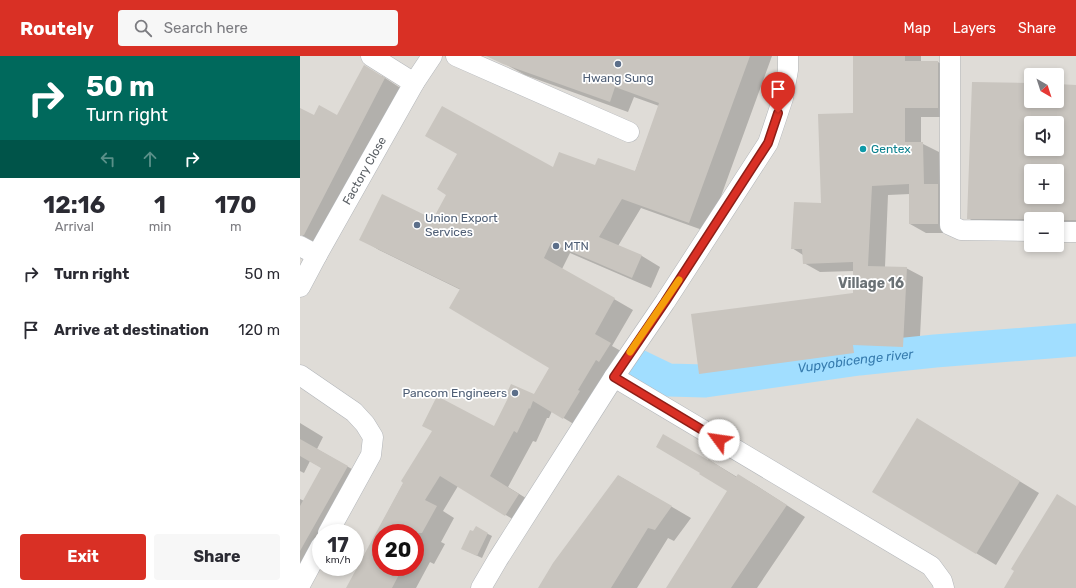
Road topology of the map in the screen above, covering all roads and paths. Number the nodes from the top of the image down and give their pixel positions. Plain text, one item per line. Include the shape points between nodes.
1 (371, 56) edge
2 (432, 56) edge
3 (456, 56) edge
4 (788, 56) edge
5 (950, 56) edge
6 (414, 83) junction
7 (629, 132) dead end
8 (1024, 231) edge
9 (1064, 232) edge
10 (1076, 232) edge
11 (309, 250) edge
12 (300, 287) edge
13 (300, 375) edge
14 (614, 377) junction
15 (333, 524) edge
16 (312, 563) edge
17 (300, 585) edge
18 (481, 588) edge
19 (944, 588) edge

1 - 6 lane
2 - 6 lane, Factory Close
3 - 7 lane
4 - 14 lane via 783,98 768,143
5 - 8 lane via 950,225 960,230
6 - 11 lane, Factory Close
9 - 10 lane
11 - 12 lane, Factory Close
13 - 15 lane via 354,412 373,437 371,455
14 - 18 lane
14 - 19 lane via 931,566
16 - 17 lane

